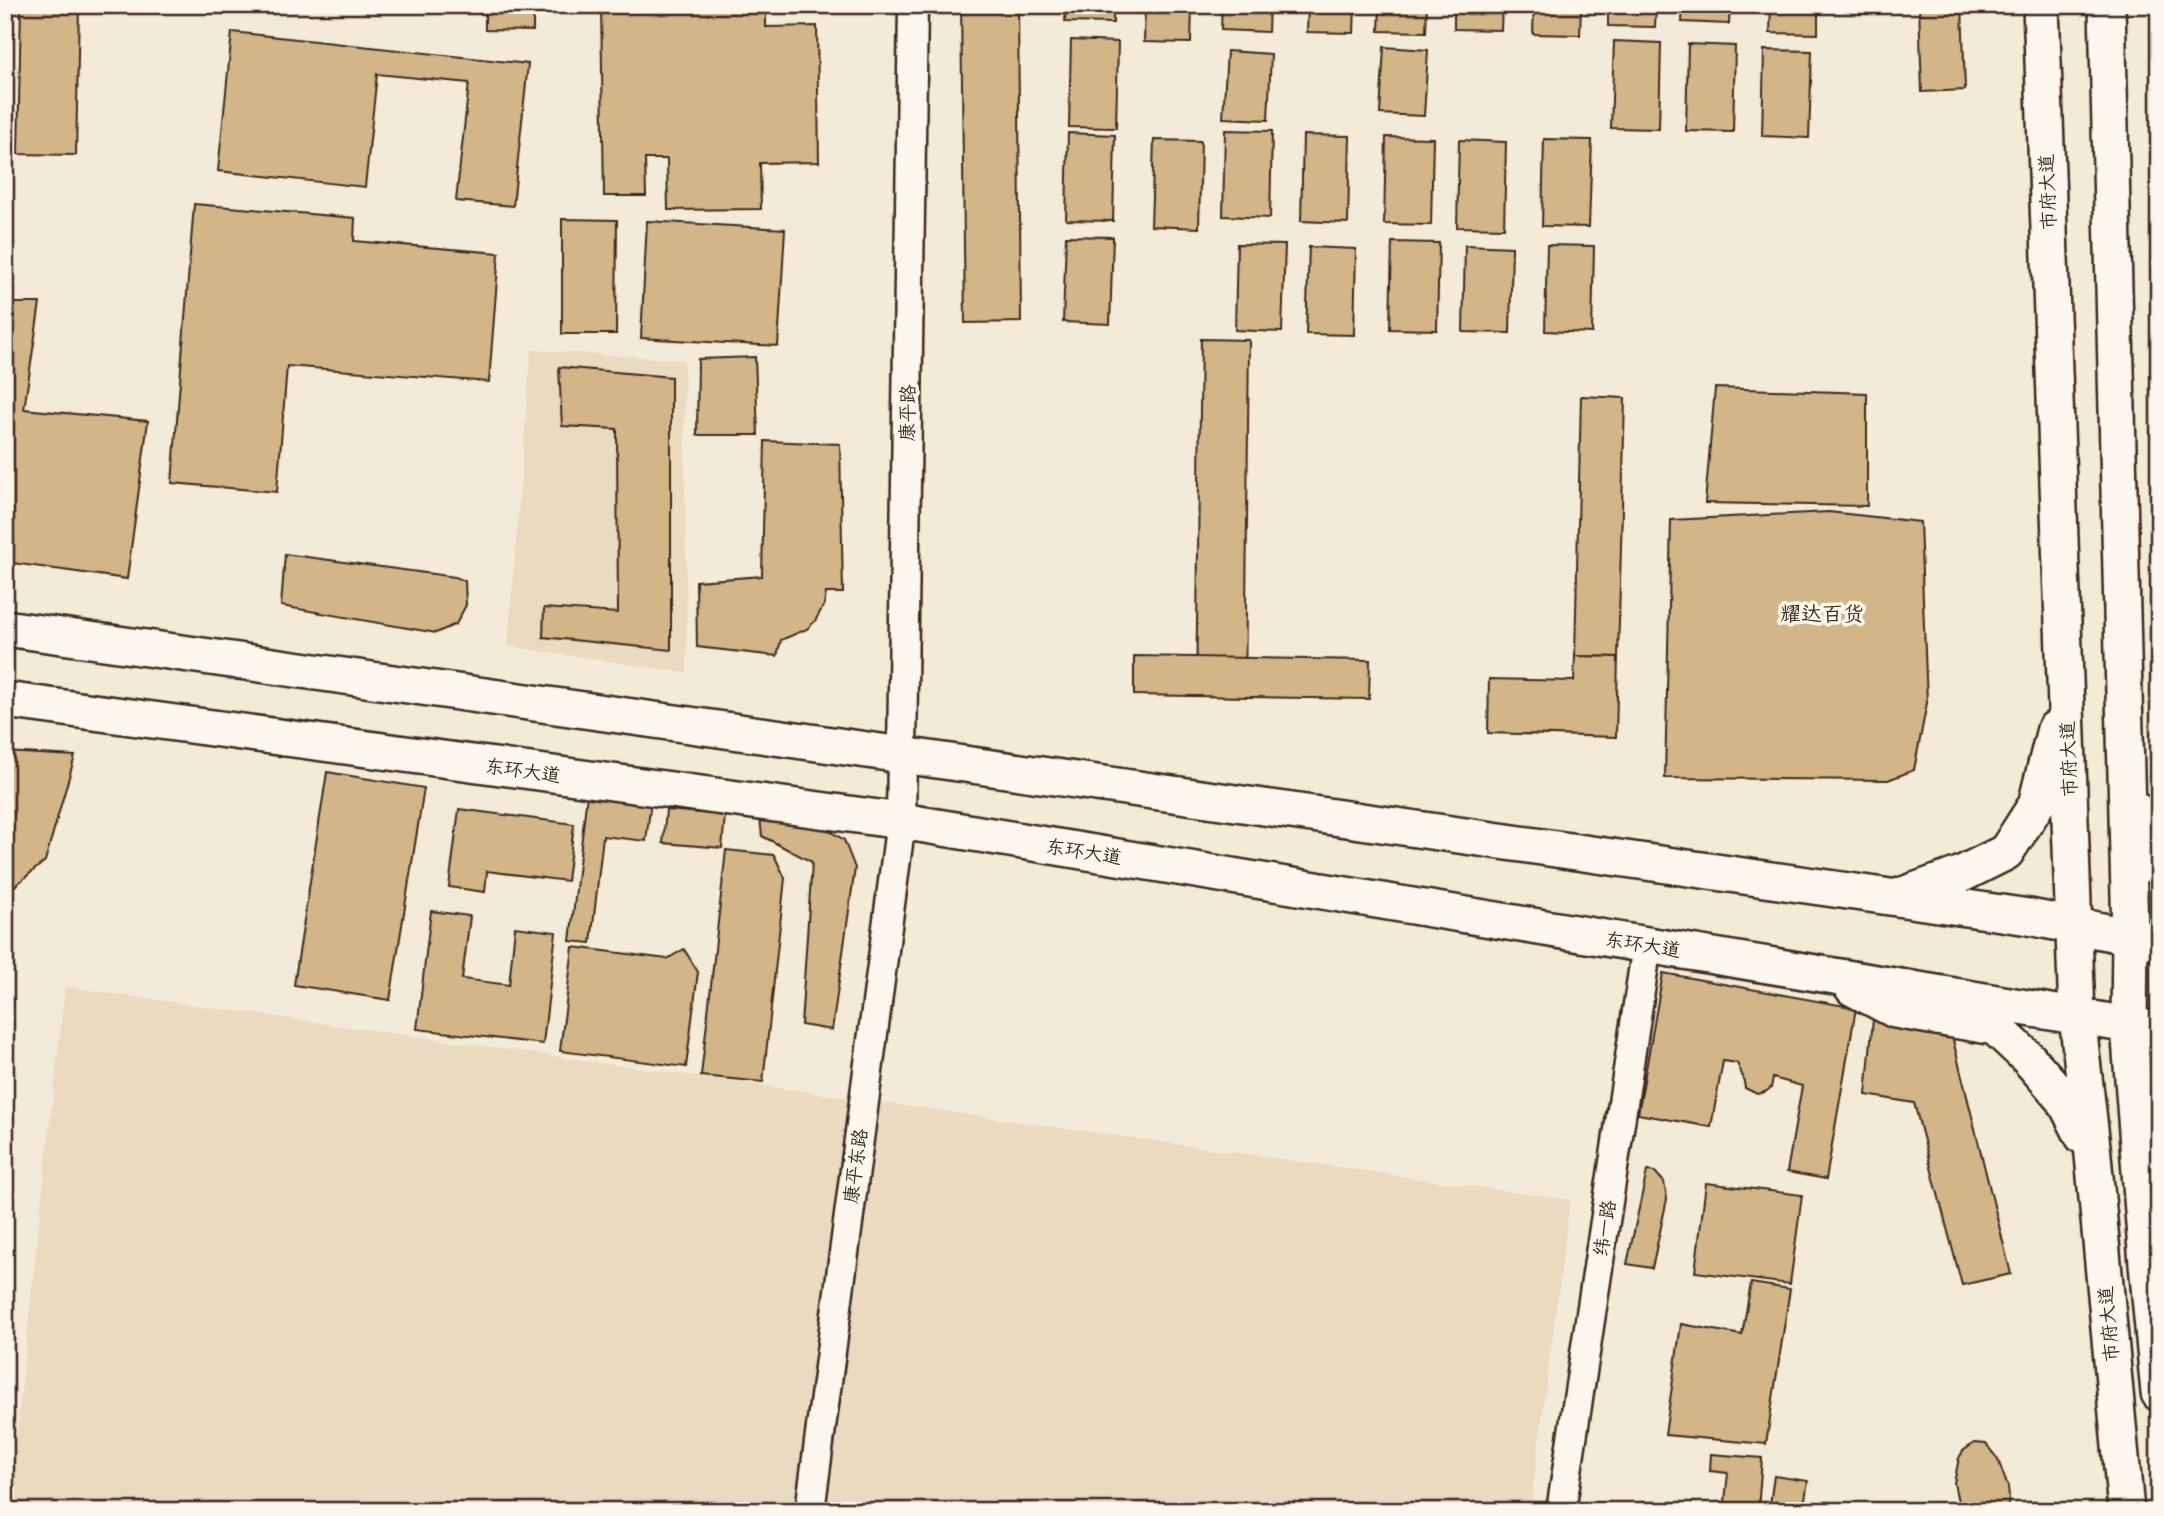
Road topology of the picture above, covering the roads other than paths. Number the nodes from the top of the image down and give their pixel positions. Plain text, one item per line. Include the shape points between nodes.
1 (914, 5) edge
2 (2041, 5) edge
3 (2107, 5) edge
4 (5, 628) edge
5 (2065, 689) junction
6 (5, 700) edge
7 (902, 754) junction
8 (2126, 767) junction
9 (901, 821) junction
10 (2159, 868) edge
11 (1895, 898) junction
12 (2073, 925) junction
13 (2144, 939) edge
14 (1647, 945) junction
15 (1828, 975) junction
16 (2077, 1016) junction
17 (2144, 1028) edge
18 (2159, 1126) edge
19 (2093, 1155) junction
20 (2159, 1186) edge
21 (2159, 1211) edge
22 (2147, 1264) junction
23 (2159, 1393) edge
24 (810, 1511) edge
25 (1561, 1511) edge
26 (2126, 1511) edge

1 - 7 street, 康平路
2 - 5 main road, 市府大道
3 - 8 main road
4 - 7 main road
5 - 11 main road via 2036,806 2006,852
5 - 12 main road, 市府大道
6 - 9 main road, 东环大道
7 - 9 street, 康平路
7 - 11 main road
8 - 10 main road
8 - 13 main road
9 - 14 main road, 东环大道
9 - 24 street, 康平东路
11 - 12 main road
12 - 13 main road
12 - 16 main road, 市府大道
13 - 17 main road
14 - 15 main road, 东环大道
14 - 25 street, 纬一路
15 - 16 main road, 东环大道
15 - 19 main road via 1895,1010 1995,1027 2064,1099
16 - 17 main road, 东环大道
16 - 19 main road, 市府大道
17 - 22 main road
18 - 20 main road via 2155,1133
19 - 26 main road, 市府大道
21 - 22 main road
22 - 23 main road

